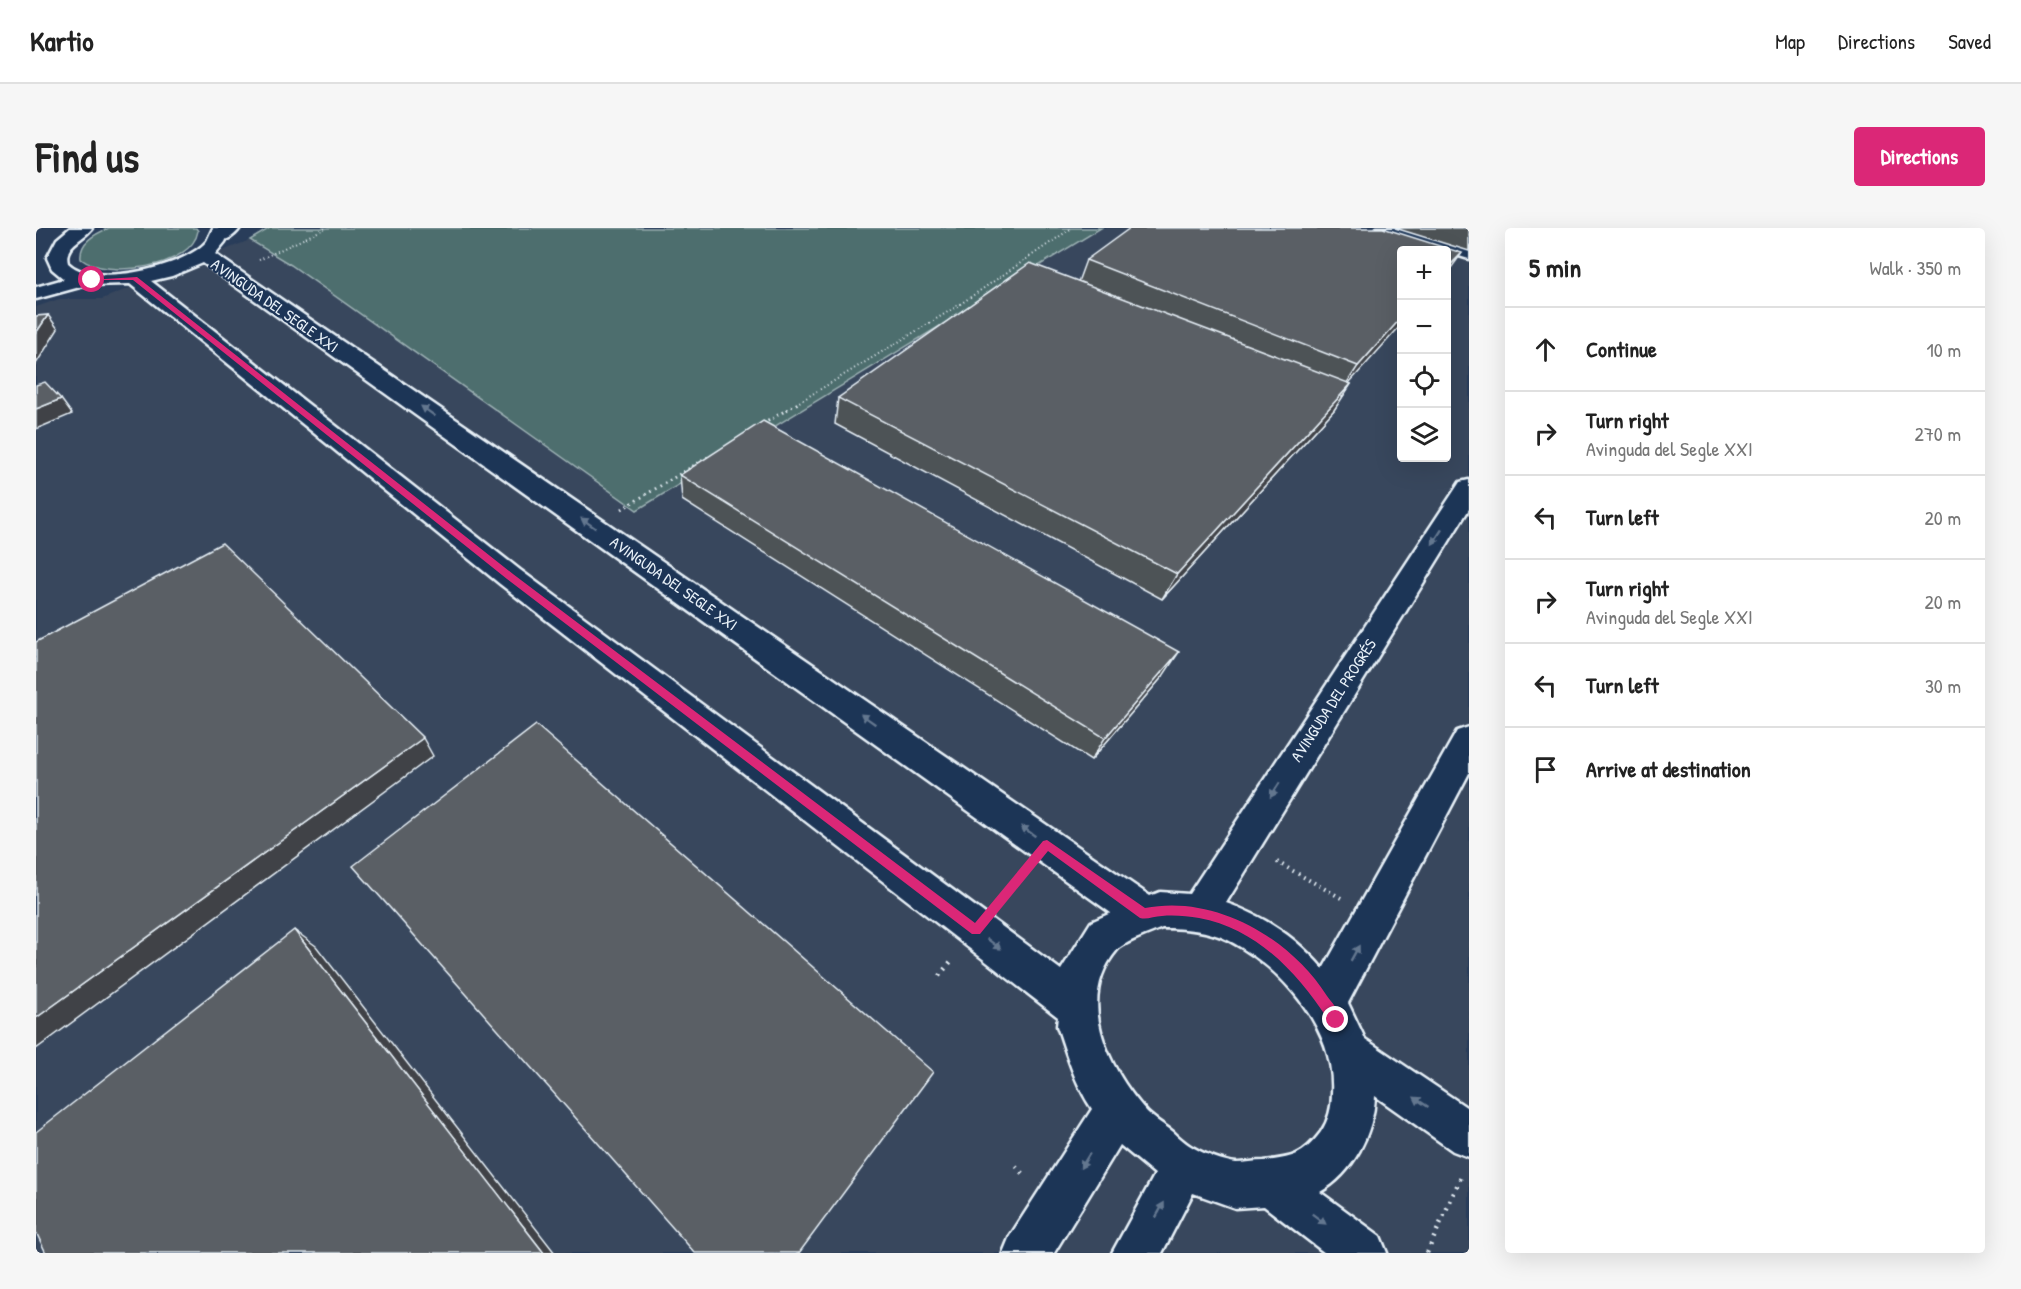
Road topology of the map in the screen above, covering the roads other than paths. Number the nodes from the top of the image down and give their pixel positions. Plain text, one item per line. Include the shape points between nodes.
1 (81, 228) edge
2 (1386, 228) edge
3 (219, 236) edge
4 (57, 252) junction
5 (1469, 253) edge
6 (36, 264) edge
7 (135, 278) junction
8 (85, 279) junction
9 (36, 293) edge
10 (1469, 488) edge
11 (1469, 741) edge
12 (1197, 912) junction
13 (1144, 914) junction
14 (1326, 1004) junction
15 (1076, 1006) junction
16 (1348, 1052) junction
17 (1116, 1111) junction
18 (1467, 1153) edge
19 (1183, 1167) junction
20 (1274, 1185) junction
21 (1027, 1253) edge
22 (1136, 1253) edge
23 (1363, 1253) edge

1 - 4 street
2 - 5 street
3 - 7 street via 173,268
13 -> 3 street, AVINGUDA DEL SEGLE XXI
4 - 6 street
4 - 8 street via 55,258 66,273
7 - 8 street
7 -> 15 street via 510,577
8 - 9 street
10 -> 12 street, AVINGUDA DEL PROGRÉS
14 -> 11 street
12 - 13 street via 1160,910
12 - 14 street via 1234,924 1268,943 1300,970
13 - 15 street via 1113,928 1089,952 1082,968
14 - 16 street
15 - 17 street via 1086,1059
18 -> 16 street
16 - 20 street via 1353,1073 1352,1113 1337,1147 1311,1173
17 - 19 street via 1147,1142
17 -> 21 street
19 - 20 street via 1239,1185
22 -> 19 street
20 -> 23 street

